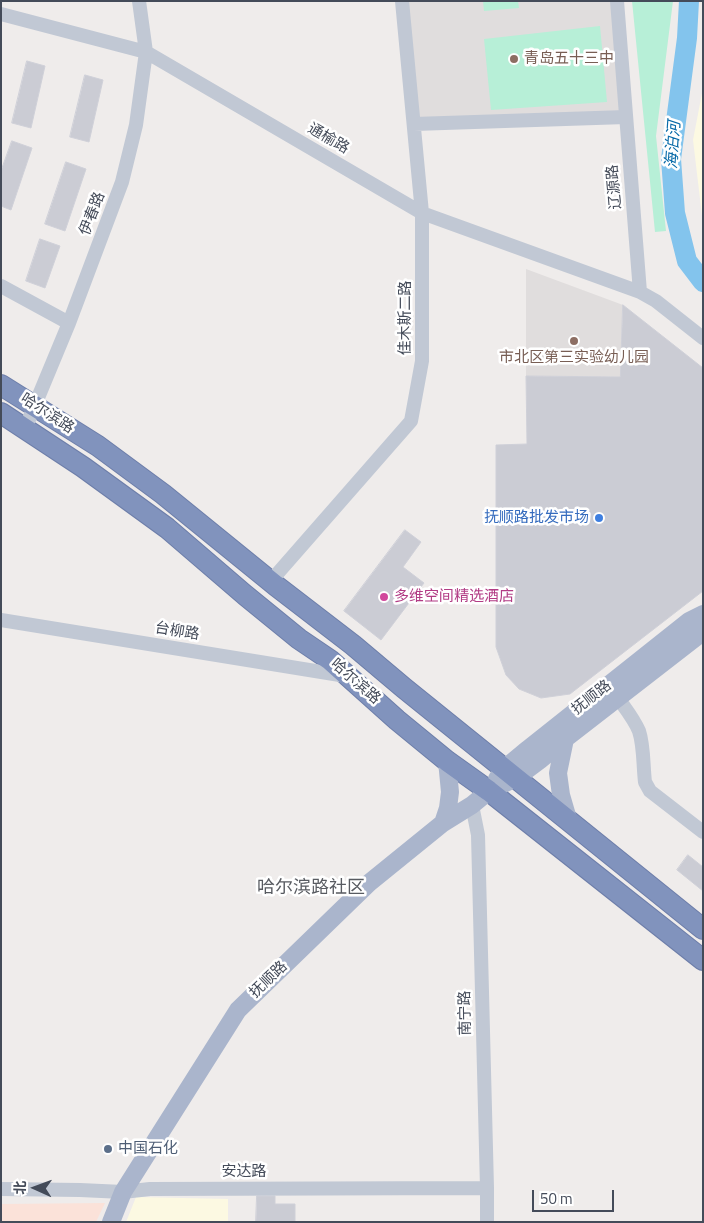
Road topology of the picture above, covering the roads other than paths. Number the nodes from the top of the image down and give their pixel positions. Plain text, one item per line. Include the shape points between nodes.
1 (139, 1) edge
2 (402, 1) edge
3 (617, 1) edge
4 (1, 14) edge
5 (146, 52) junction
6 (626, 117) junction
7 (414, 124) junction
8 (422, 213) junction
9 (1, 286) edge
10 (640, 292) junction
11 (69, 323) junction
12 (703, 338) edge
13 (1, 385) edge
14 (34, 406) junction
15 (1, 413) edge
16 (25, 429) junction
17 (270, 582) junction
18 (703, 614) edge
19 (1, 620) edge
20 (703, 632) edge
21 (348, 676) junction
22 (618, 698) junction
23 (565, 739) junction
24 (447, 761) junction
25 (510, 774) junction
26 (488, 791) junction
27 (472, 805) junction
28 (568, 819) junction
29 (444, 823) junction
30 (703, 832) edge
31 (703, 929) edge
32 (703, 960) edge
33 (487, 1188) junction
34 (1, 1189) edge
35 (123, 1192) junction
36 (111, 1222) edge
37 (486, 1222) edge

1 - 5 street, 伊春路
2 - 7 street, 佳木斯二路
3 - 6 street, 辽源路
4 - 5 street, 通榆路
5 - 8 street, 通榆路
5 - 11 street, 伊春路 via 136,125 122,182
6 - 7 street
6 - 10 street, 辽源路
7 - 8 street, 佳木斯二路
8 - 10 street, 通榆路
8 - 17 street, 佳木斯二路 via 422,360 411,420
9 - 11 street
10 - 12 street
11 - 14 street, 伊春路
13 - 14 highway, 哈尔滨路
14 - 16 street, 伊春路
14 - 17 highway, 哈尔滨路 via 98,446 163,494
15 - 16 highway, 哈尔滨路
16 - 21 highway, 哈尔滨路 via 167,528
17 - 25 highway, 哈尔滨路 via 353,645
18 - 25 main road, 抚顺路 via 682,628
19 - 21 street, 台柳路
20 - 22 main road, 抚顺路
21 - 24 highway, 哈尔滨路
22 - 23 main road, 抚顺路
22 - 30 street via 639,732 647,787
23 - 25 main road, 抚顺路 via 540,760
23 - 28 main road via 558,773
24 - 26 highway, 哈尔滨路
24 - 29 main road via 450,792
25 - 26 main road, 抚顺路
25 - 28 highway, 哈尔滨路
26 - 27 main road, 抚顺路
26 - 32 highway, 哈尔滨路
27 - 29 main road, 抚顺路
27 - 33 street, 南宁路 via 478,835
28 - 31 highway, 哈尔滨路
29 - 35 main road, 抚顺路 via 369,884 238,1010
33 - 35 street, 安达路 via 150,1189
33 - 37 street, 南宁路
34 - 35 street, 安达路
35 - 36 main road, 抚顺路

